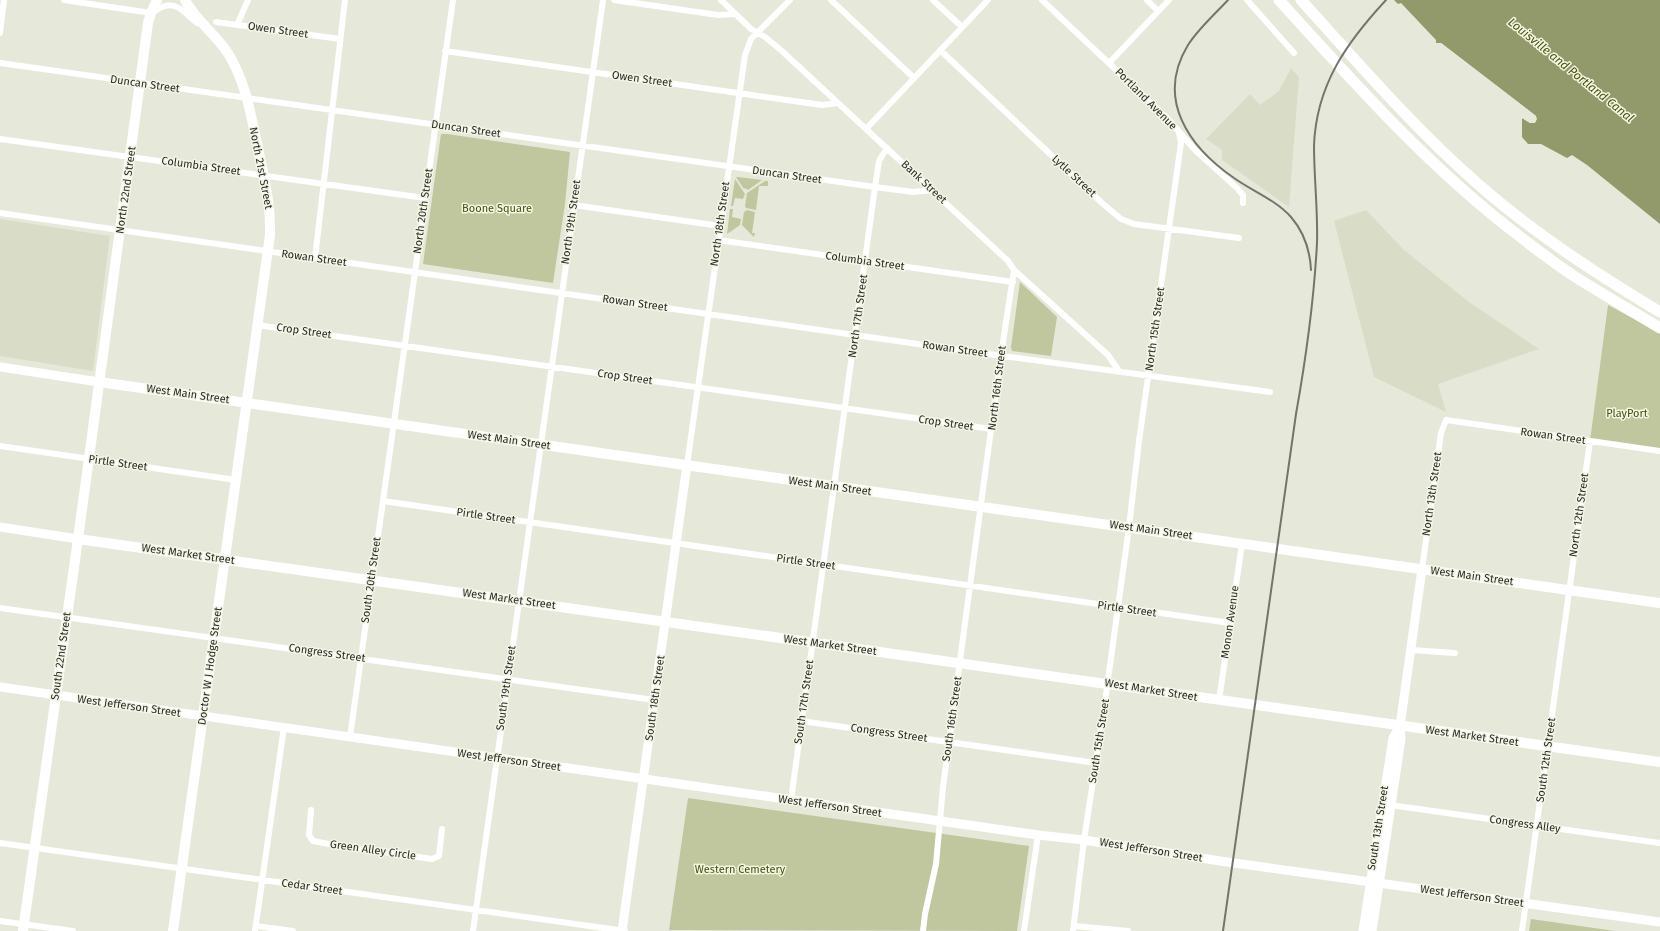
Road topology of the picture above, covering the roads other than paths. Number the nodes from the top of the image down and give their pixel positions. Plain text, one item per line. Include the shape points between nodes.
1 (4, 0) edge
2 (64, 0) edge
3 (157, 0) edge
4 (185, 0) edge
5 (248, 0) edge
6 (345, 0) edge
7 (453, 0) edge
8 (603, 0) edge
9 (614, 0) edge
10 (721, 0) edge
11 (790, 0) edge
12 (831, 0) edge
13 (934, 0) edge
14 (988, 0) edge
15 (1042, 0) edge
16 (1147, 0) edge
17 (1169, 0) edge
18 (1248, 0) edge
19 (1279, 0) edge
20 (1302, 0) edge
21 (1158, 11) junction
22 (151, 12) junction
23 (735, 14) junction
24 (216, 22) dead end
25 (237, 25) junction
26 (962, 27) junction
27 (208, 31) junction
28 (0, 33) edge
29 (757, 33) junction
30 (340, 39) junction
31 (940, 50) junction
32 (445, 51) junction
33 (1294, 53) dead end
34 (0, 63) edge
35 (1109, 63) junction
36 (592, 72) junction
37 (914, 78) junction
38 (141, 83) junction
39 (739, 93) junction
40 (247, 98) junction
41 (838, 103) junction
42 (332, 109) junction
43 (435, 125) junction
44 (866, 129) junction
45 (1179, 132) junction
46 (0, 138) edge
47 (582, 146) junction
48 (887, 148) junction
49 (131, 157) junction
50 (728, 166) junction
51 (263, 176) junction
52 (324, 184) junction
53 (875, 187) junction
54 (932, 190) junction
55 (425, 198) junction
56 (1243, 202) dead end
57 (574, 206) junction
58 (0, 213) edge
59 (720, 226) junction
60 (1169, 229) junction
61 (120, 230) junction
62 (1239, 238) dead end
63 (718, 240) junction
64 (268, 251) junction
65 (315, 258) junction
66 (865, 261) junction
67 (1014, 270) junction
68 (415, 272) junction
69 (1013, 282) junction
70 (562, 292) junction
71 (1660, 312) edge
72 (708, 314) junction
73 (257, 324) junction
74 (1660, 328) edge
75 (855, 334) junction
76 (404, 345) junction
77 (1001, 356) junction
78 (551, 366) junction
79 (0, 368) edge
80 (1119, 371) junction
81 (1149, 376) junction
82 (99, 382) junction
83 (698, 387) junction
84 (1270, 392) dead end
85 (246, 402) junction
86 (845, 408) junction
87 (1446, 420) joint
88 (394, 423) junction
89 (992, 429) junction
90 (1590, 441) junction
91 (541, 444) junction
92 (0, 446) edge
93 (1660, 451) edge
94 (89, 459) junction
95 (687, 465) junction
96 (236, 480) junction
97 (833, 486) junction
98 (383, 501) junction
99 (981, 507) junction
100 (530, 522) junction
101 (0, 527) edge
102 (1129, 527) junction
103 (78, 539) junction
104 (676, 544) junction
105 (1242, 544) junction
106 (224, 559) junction
107 (823, 565) junction
108 (1422, 569) junction
109 (372, 579) junction
110 (970, 586) junction
111 (1569, 590) junction
112 (519, 601) junction
113 (1660, 603) edge
114 (1118, 607) junction
115 (0, 608) edge
116 (67, 616) junction
117 (666, 621) junction
118 (1230, 623) junction
119 (214, 637) junction
120 (813, 643) junction
121 (1411, 650) junction
122 (1455, 653) dead end
123 (360, 658) junction
124 (960, 663) junction
125 (508, 679) junction
126 (1108, 683) junction
127 (0, 688) edge
128 (56, 695) junction
129 (654, 700) junction
130 (1220, 700) junction
131 (203, 716) junction
132 (801, 721) junction
133 (1400, 726) junction
134 (284, 727) junction
135 (350, 737) junction
136 (949, 742) junction
137 (1548, 746) junction
138 (497, 757) junction
139 (1660, 762) edge
140 (1096, 763) junction
141 (643, 779) junction
142 (790, 800) junction
143 (1390, 806) junction
144 (311, 810) dead end
145 (939, 821) junction
146 (1537, 825) junction
147 (442, 830) dead end
148 (1038, 835) junction
149 (1084, 840) junction
150 (0, 843) edge
151 (1660, 843) edge
152 (34, 848) junction
153 (182, 869) junction
154 (262, 880) junction
155 (1374, 882) junction
156 (1526, 903) junction
157 (475, 910) junction
158 (0, 921) edge
159 (1660, 922) edge
160 (23, 928) edge
161 (256, 928) edge
162 (1074, 928) edge
163 (73, 931) edge
164 (173, 931) edge
165 (293, 931) edge
166 (473, 931) edge
167 (623, 931) edge
168 (923, 931) edge
169 (1024, 931) edge
170 (1128, 931) edge
171 (1363, 931) edge
172 (1372, 931) edge
173 (1522, 931) edge

1 - 28 street
2 - 22 street
3 - 22 main road, North 22nd Street
4 - 27 main road, North 21st Street
5 - 25 street
6 - 30 street
7 - 32 street, North 20th Street
8 - 36 street, North 19th Street
9 - 23 street via 718,15
10 - 23 street, Bank Street
11 - 29 street, North 18th Street
12 - 37 street
13 - 26 street
14 - 26 street
15 - 35 street, Portland Avenue
16 - 21 street
17 - 21 street
18 - 33 street
19 - 74 highway via 1394,124 1474,199 1517,235 1576,278
20 - 71 highway via 1406,115 1479,185 1527,224 1595,272
21 - 35 street
22 - 27 street via 172,5
22 - 38 main road, North 22nd Street
23 - 29 street, Bank Street
24 - 25 street, Owen Street
25 - 30 street, Owen Street
26 - 31 street
27 - 40 main road, North 21st Street via 230,57
29 - 39 street, North 18th Street via 744,54
29 - 41 street, Bank Street via 782,51
30 - 42 street
31 - 37 street
31 - 60 street, Lytle Street via 1111,212 1134,224
32 - 36 street, Owen Street
32 - 43 street, North 20th Street
34 - 38 street, Duncan Street
35 - 45 street, Portland Avenue
36 - 39 street, Owen Street
36 - 47 street, North 19th Street
37 - 44 street
38 - 40 street, Duncan Street
38 - 49 main road, North 22nd Street
39 - 41 street, Owen Street via 822,105
39 - 50 street, North 18th Street
40 - 42 street, Duncan Street
40 - 51 main road, North 21st Street
41 - 44 street, Bank Street
42 - 43 street, Duncan Street
42 - 52 street
43 - 47 street, Duncan Street
43 - 55 street, North 20th Street
44 - 48 street, Bank Street
45 - 56 street, Portland Avenue via 1237,188 1243,195
45 - 60 street, North 15th Street via 1181,143
46 - 49 street, Columbia Street
47 - 50 street, Duncan Street
47 - 57 street, North 19th Street
48 - 53 street, North 17th Street via 879,161
48 - 54 street, Bank Street
49 - 51 street, Columbia Street
49 - 61 main road, North 22nd Street
50 - 53 street, Duncan Street
50 - 59 street, North 18th Street
51 - 52 street, Columbia Street
51 - 64 main road, North 21st Street via 270,213
52 - 55 street, Columbia Street
52 - 65 street
53 - 54 street, Duncan Street via 914,192
53 - 66 street, North 17th Street
54 - 67 street, Bank Street via 1008,261
55 - 68 street, North 20th Street
57 - 59 street
57 - 70 street, North 19th Street
58 - 61 street, Rowan Street
59 - 63 street, North 18th Street
60 - 62 street, Lytle Street
60 - 81 street, North 15th Street
61 - 64 street, Rowan Street
61 - 82 main road, North 22nd Street
63 - 66 street, Columbia Street
63 - 72 street, North 18th Street
64 - 65 street, Rowan Street
64 - 73 main road, North 21st Street
65 - 68 street, Rowan Street
66 - 69 street, Columbia Street
66 - 75 street, North 17th Street
67 - 69 street, North 16th Street
67 - 80 street, Bank Street via 1108,355
68 - 70 street, Rowan Street
68 - 76 street, North 20th Street
69 - 77 street, North 16th Street
70 - 72 street, Rowan Street
70 - 78 street, North 19th Street
72 - 75 street, Rowan Street
72 - 83 street, North 18th Street
73 - 76 street, Crop Street
73 - 85 main road, North 21st Street
75 - 77 street, Rowan Street
75 - 86 street, North 17th Street
76 - 78 street, Crop Street
76 - 88 street, North 20th Street
77 - 80 street, Rowan Street
77 - 89 street, North 16th Street
78 - 83 street, Crop Street
78 - 91 street, North 19th Street
79 - 82 street, West Main Street
80 - 81 street, Rowan Street
81 - 84 street, Rowan Street
81 - 102 street, North 15th Street via 1138,441
82 - 85 main road, West Main Street
82 - 94 main road, South 22nd Street
83 - 86 street, Crop Street
83 - 95 street, North 18th Street
85 - 88 main road, West Main Street
85 - 96 main road, Doctor W J Hodge Street
86 - 89 street, Crop Street
86 - 97 street, North 17th Street
87 - 90 street, Rowan Street
87 - 108 street, North 13th Street via 1441,433
88 - 91 main road, West Main Street
88 - 98 street, South 20th Street
89 - 99 street, North 16th Street
90 - 93 street, Rowan Street
90 - 111 street, North 12th Street
91 - 95 main road, West Main Street
91 - 100 street, South 19th Street
92 - 94 street, Pirtle Street
94 - 96 street, Pirtle Street
94 - 103 main road, South 22nd Street
95 - 97 main road, West Main Street
95 - 104 street, South 18th Street
96 - 106 main road, Doctor W J Hodge Street
97 - 99 main road, West Main Street
97 - 107 street, South 17th Street
98 - 100 street, Pirtle Street
98 - 109 street, South 20th Street
99 - 102 main road, West Main Street
99 - 110 street, South 16th Street
100 - 104 street, Pirtle Street
100 - 112 street, South 19th Street
101 - 103 street, West Market Street
102 - 105 main road, West Main Street
102 - 114 street, South 15th Street
103 - 106 main road, West Market Street
103 - 116 main road, South 22nd Street
104 - 107 street, Pirtle Street
104 - 117 street, South 18th Street
105 - 108 main road, West Main Street
105 - 118 street, Monon Avenue
106 - 109 main road, West Market Street
106 - 119 main road, Doctor W J Hodge Street
107 - 110 street, Pirtle Street
107 - 120 street, South 17th Street
108 - 111 main road, West Main Street
108 - 121 street, South 13th Street
109 - 112 main road, West Market Street
109 - 123 street, South 20th Street
110 - 114 street, Pirtle Street
110 - 124 street, South 16th Street
111 - 113 main road, West Main Street
111 - 137 street, South 12th Street
112 - 117 main road, West Market Street
112 - 125 street, South 19th Street
114 - 118 street, Pirtle Street
114 - 126 street, South 15th Street
115 - 116 street, Congress Street
116 - 119 street, Congress Street
116 - 128 main road, South 22nd Street
117 - 120 main road, West Market Street
117 - 129 street, South 18th Street
118 - 130 street, Monon Avenue
119 - 123 street, Congress Street
119 - 131 main road, Doctor W J Hodge Street
120 - 124 main road, West Market Street
120 - 132 street, South 17th Street
121 - 122 street
121 - 133 street, South 13th Street
123 - 125 street, Congress Street
123 - 135 street, South 20th Street
124 - 126 main road, West Market Street
124 - 136 street, South 16th Street
125 - 129 street, Congress Street
125 - 138 street, South 19th Street
126 - 130 main road, West Market Street
126 - 140 street, South 15th Street
127 - 128 street, West Jefferson Street
128 - 131 street, West Jefferson Street
128 - 152 main road, South 22nd Street
129 - 141 street, South 18th Street
130 - 133 main road, West Market Street
131 - 134 street, West Jefferson Street
131 - 153 main road, Doctor W J Hodge Street
132 - 136 street, Congress Street
132 - 142 street, South 17th Street
133 - 137 main road, West Market Street
133 - 143 street, South 13th Street via 1401,739
133 - 155 street, South 13th Street via 1393,738
134 - 135 street, West Jefferson Street
134 - 154 street
135 - 138 street, West Jefferson Street
136 - 140 street, Congress Street
136 - 145 street, South 16th Street
137 - 139 main road, West Market Street
137 - 146 street, South 12th Street
138 - 141 street, West Jefferson Street
138 - 157 street, South 19th Street
140 - 149 street, South 15th Street
141 - 142 street, West Jefferson Street
141 - 167 street, South 18th Street
142 - 145 street, West Jefferson Street
143 - 146 street, Congress Alley
143 - 155 street, South 13th Street
144 - 147 street, Green Alley Circle via 309,835 312,841 329,844 432,859 439,856
145 - 148 street, West Jefferson Street
145 - 168 street, South 16th Street via 934,876
146 - 151 street, Congress Alley
146 - 156 street, South 12th Street
148 - 149 street, West Jefferson Street
148 - 169 street
149 - 155 street, West Jefferson Street
149 - 162 street, South 15th Street
150 - 152 street, Cedar Street
152 - 153 street, Cedar Street
152 - 160 main road, South 22nd Street
153 - 154 street, Cedar Street
153 - 164 main road, Doctor W J Hodge Street
154 - 157 street, Cedar Street
154 - 161 street
155 - 156 street, West Jefferson Street
155 - 171 street, South 13th Street
155 - 172 street, South 13th Street
156 - 159 street, West Jefferson Street
156 - 173 street, South 12th Street
157 - 166 street, South 19th Street
157 - 167 street, Cedar Street
158 - 160 street
160 - 163 street
161 - 165 street
162 - 170 street

